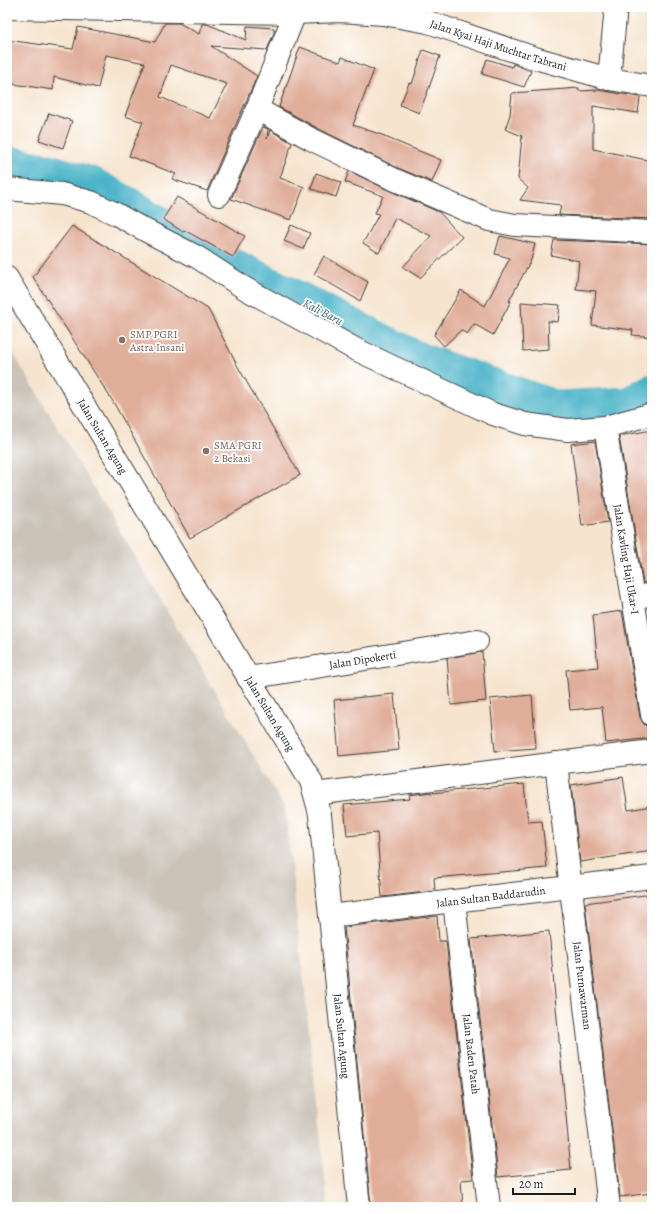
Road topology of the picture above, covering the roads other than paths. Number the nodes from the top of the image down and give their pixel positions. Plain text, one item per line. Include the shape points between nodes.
1 (616, 7) edge
2 (7, 8) edge
3 (36, 8) edge
4 (404, 12) edge
5 (295, 13) junction
6 (609, 79) junction
7 (652, 86) edge
8 (257, 109) junction
9 (7, 189) edge
10 (219, 195) dead end
11 (652, 232) edge
12 (7, 278) edge
13 (652, 414) edge
14 (605, 427) junction
15 (643, 596) edge
16 (477, 641) dead end
17 (248, 678) junction
18 (652, 715) edge
19 (652, 751) edge
20 (556, 763) junction
21 (315, 794) junction
22 (652, 876) edge
23 (571, 887) junction
24 (454, 901) junction
25 (330, 916) junction
26 (358, 1207) edge
27 (489, 1207) edge
28 (609, 1207) edge

1 - 6 street
2 - 3 street, Jalan Kyai Haji Muchtar Tabrani
3 - 5 street, Jalan Kyai Haji Muchtar Tabrani
4 - 5 street, Jalan Kyai Haji Muchtar Tabrani
4 - 6 street, Jalan Kyai Haji Muchtar Tabrani via 535,58
5 - 8 street
6 - 7 street, Jalan Kyai Haji Muchtar Tabrani
8 - 10 street
8 - 11 street via 393,179 489,220 547,228
9 - 14 street via 62,194 97,205 197,257 246,290 355,349 492,414 525,424 568,430
12 - 17 street, Jalan Sultan Agung
13 - 14 street
14 - 15 street, Jalan Kavling Haji Ukar-I
15 - 18 street, Jalan Kavling Haji Ukar-I
16 - 17 street, Jalan Dipokerti
17 - 21 street, Jalan Sultan Agung via 306,771
19 - 20 street
20 - 21 street
20 - 23 street, Jalan Purnawarman
21 - 25 street, Jalan Sultan Agung via 320,815
22 - 23 street, Jalan Sultan Baddarudin
23 - 24 street, Jalan Sultan Baddarudin
23 - 28 street, Jalan Purnawarman
24 - 25 street, Jalan Sultan Baddarudin
24 - 27 street, Jalan Raden Patah
25 - 26 street, Jalan Sultan Agung

